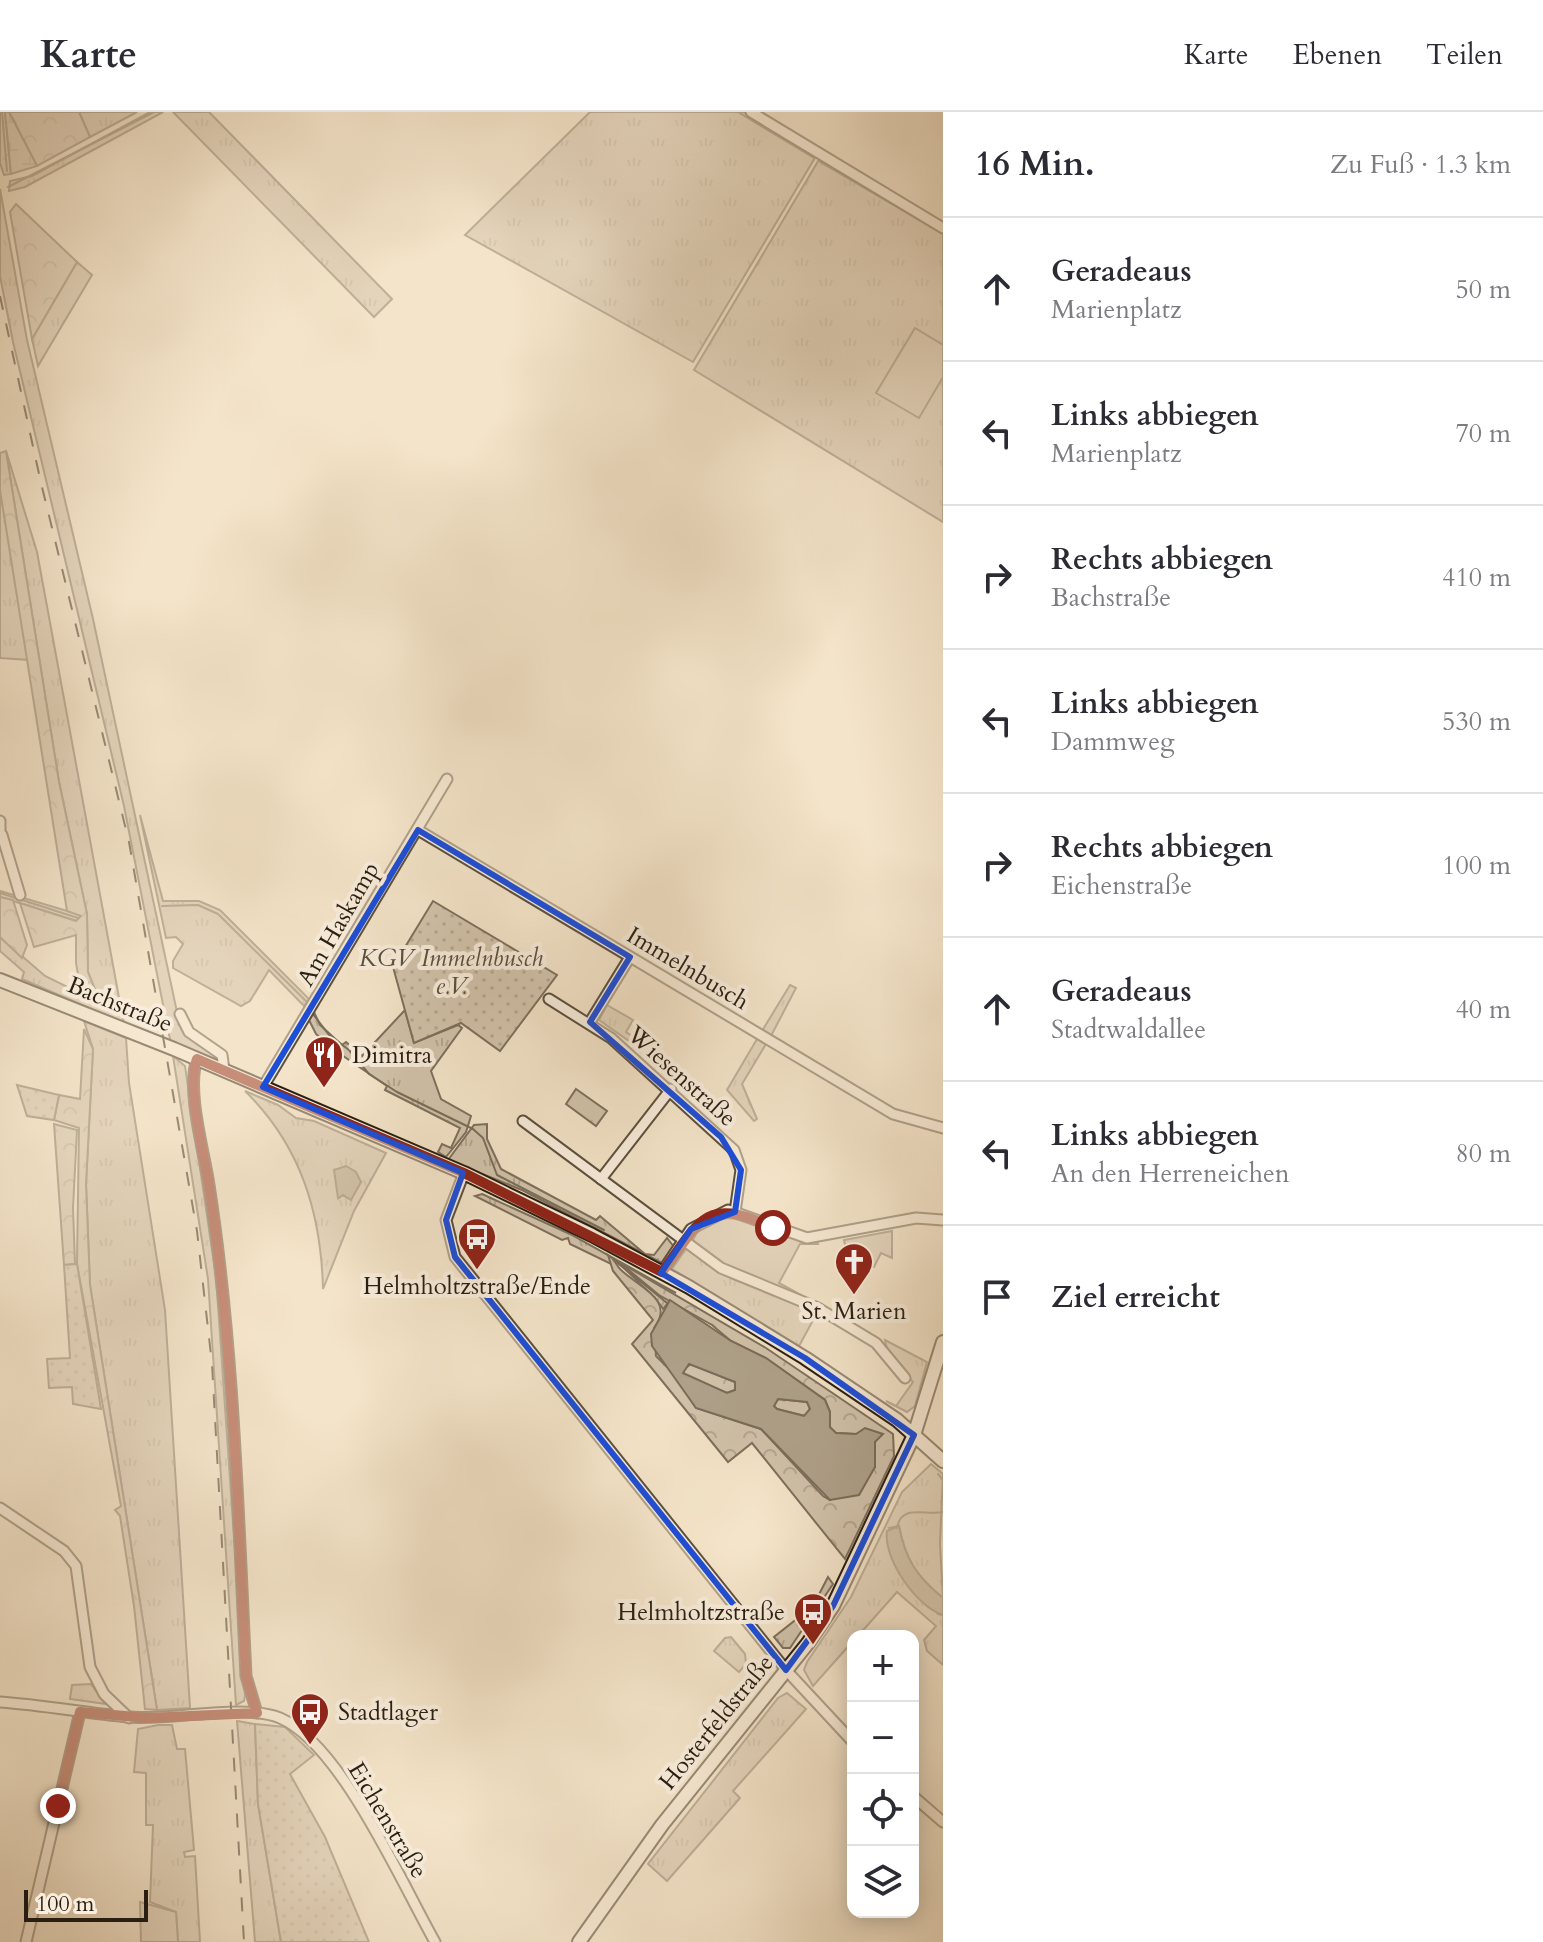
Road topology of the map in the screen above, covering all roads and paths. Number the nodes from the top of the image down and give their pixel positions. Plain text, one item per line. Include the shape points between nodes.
1 (751, 112) edge
2 (943, 228) edge
3 (447, 779) dead end
4 (0, 821) edge
5 (418, 830) junction
6 (1, 835) edge
7 (20, 895) dead end
8 (630, 957) junction
9 (0, 980) edge
10 (549, 999) dead end
11 (180, 1014) dead end
12 (590, 1022) junction
13 (197, 1059) junction
14 (224, 1070) junction
15 (263, 1087) junction
16 (671, 1089) junction
17 (523, 1121) dead end
18 (943, 1128) edge
19 (464, 1173) junction
20 (601, 1179) junction
21 (735, 1212) junction
22 (943, 1220) edge
23 (685, 1242) junction
24 (662, 1272) junction
25 (943, 1342) edge
26 (905, 1378) dead end
27 (914, 1435) junction
28 (943, 1461) edge
29 (0, 1508) edge
30 (786, 1670) junction
31 (0, 1702) edge
32 (80, 1712) junction
33 (257, 1713) junction
34 (129, 1718) junction
35 (847, 1736) edge
36 (919, 1801) edge
37 (943, 1822) edge
38 (26, 1942) edge
39 (435, 1942) edge
40 (579, 1942) edge

1 - 2 street
3 - 5 street, Am Haskamp
4 - 6 street
5 - 8 street, Immelnbusch
5 - 15 street, Am Haskamp
6 - 7 street
8 - 12 street
8 - 18 street, Immelnbusch via 893,1114
9 - 13 street, Bachstraße
10 - 12 street, Wiesenstraße
11 - 14 street, Bachstraße via 189,1032 222,1055
12 - 16 street, Wiesenstraße
13 - 14 street, Bachstraße
13 - 33 street via 194,1089 218,1244 232,1387 246,1676
14 - 15 street, Bachstraße
15 - 19 street, Bachstraße
16 - 20 street
16 - 21 street, Wiesenstraße via 734,1150 741,1170
17 - 20 street
19 - 24 street, Bachstraße
19 - 30 street via 446,1220 455,1257
20 - 23 street
21 - 22 street via 791,1234 822,1237 916,1218
21 - 23 street via 703,1221
23 - 24 street
23 - 26 street via 721,1268 818,1308 865,1336 886,1351
24 - 27 street, Bachstraße via 805,1358
25 - 27 street, Hosterfeldstraße
27 - 28 street, Bachstraße
27 - 30 street, Hosterfeldstraße via 833,1606
29 - 34 street via 64,1551 76,1566 90,1667 104,1694
30 - 35 street
30 - 40 street, Hosterfeldstraße via 671,1812
31 - 32 street, Eichenstraße
32 - 34 street, Eichenstraße
32 - 38 street
33 - 34 street, Eichenstraße
33 - 39 street, Eichenstraße via 281,1718 327,1758
36 - 37 street

